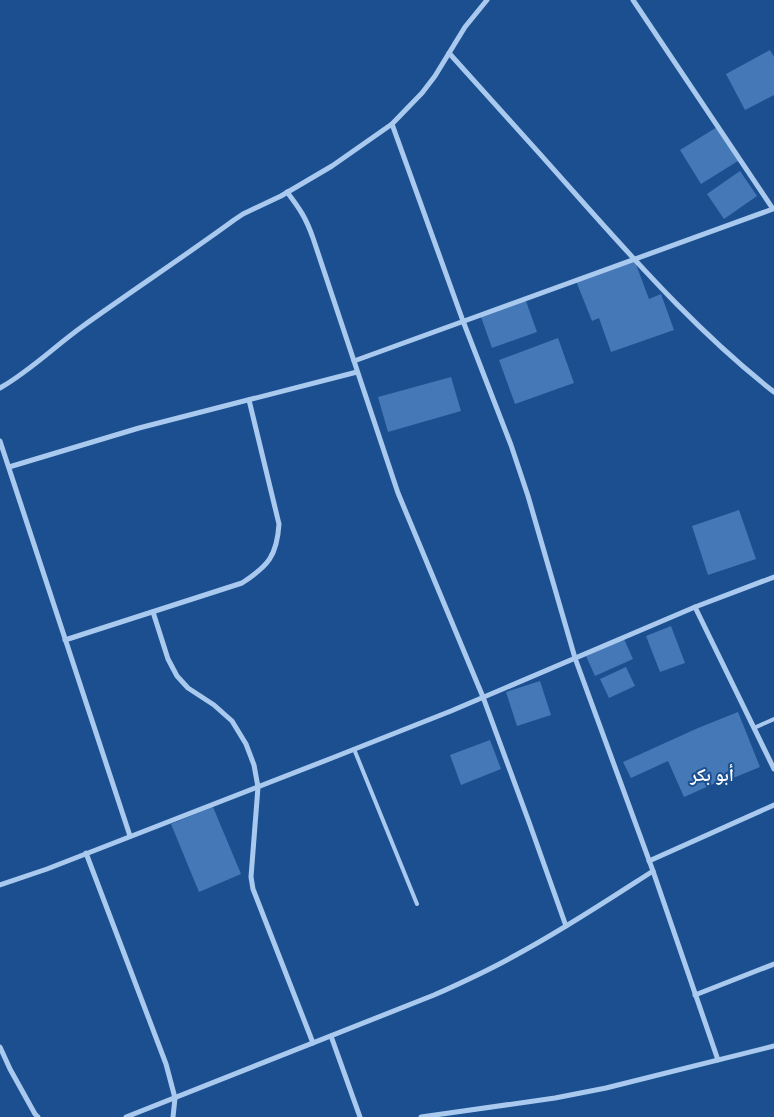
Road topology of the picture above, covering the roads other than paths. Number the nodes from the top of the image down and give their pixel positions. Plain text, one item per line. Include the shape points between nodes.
1 (487, 0) edge
2 (633, 0) edge
3 (449, 53) junction
4 (392, 124) junction
5 (287, 192) junction
6 (634, 259) junction
7 (463, 321) junction
8 (354, 361) junction
9 (357, 372) junction
10 (0, 388) edge
11 (774, 392) edge
12 (249, 400) junction
13 (0, 441) edge
14 (9, 467) junction
15 (774, 577) edge
16 (695, 607) junction
17 (153, 612) junction
18 (65, 640) junction
19 (575, 658) junction
20 (483, 697) junction
21 (774, 719) edge
22 (754, 728) junction
23 (354, 749) junction
24 (774, 769) edge
25 (258, 787) junction
26 (774, 805) edge
27 (130, 836) junction
28 (86, 854) junction
29 (649, 861) junction
30 (653, 872) junction
31 (0, 885) edge
32 (417, 904) dead end
33 (566, 926) junction
34 (774, 964) edge
35 (696, 995) junction
36 (331, 1036) junction
37 (313, 1043) junction
38 (774, 1046) edge
39 (0, 1047) edge
40 (718, 1060) junction
41 (175, 1098) junction
42 (38, 1117) edge
43 (126, 1117) edge
44 (173, 1117) edge
45 (360, 1117) edge
46 (421, 1117) edge

1 - 3 street
2 - 6 street via 773,209
3 - 4 street via 422,93
3 - 6 street
4 - 5 street via 332,166
4 - 7 street
5 - 8 street via 307,222
5 - 10 street via 234,220
6 - 7 street
6 - 11 street via 682,310
7 - 8 street
7 - 19 street via 526,487
8 - 9 street
9 - 12 street
9 - 20 street via 398,493
12 - 14 street via 138,428
12 - 17 street via 279,524 275,550 259,572 242,584
13 - 14 street
14 - 18 street
15 - 16 street
16 - 19 street
16 - 22 street
17 - 18 street
17 - 25 street via 177,676 232,721 246,744
18 - 27 street
19 - 20 street
19 - 29 street
20 - 23 street
20 - 33 street
21 - 22 lane
22 - 24 street
23 - 25 street
23 - 32 lane
25 - 27 street
25 - 37 street via 251,877 253,889
26 - 29 street
27 - 28 street
28 - 31 street
28 - 41 street via 166,1064
29 - 30 street
30 - 33 street
30 - 35 street
33 - 36 street via 464,982
34 - 35 street
35 - 40 street
36 - 37 street
36 - 45 street
37 - 41 street
38 - 40 street
39 - 42 street
40 - 46 street via 555,1098
41 - 43 street
41 - 44 street

